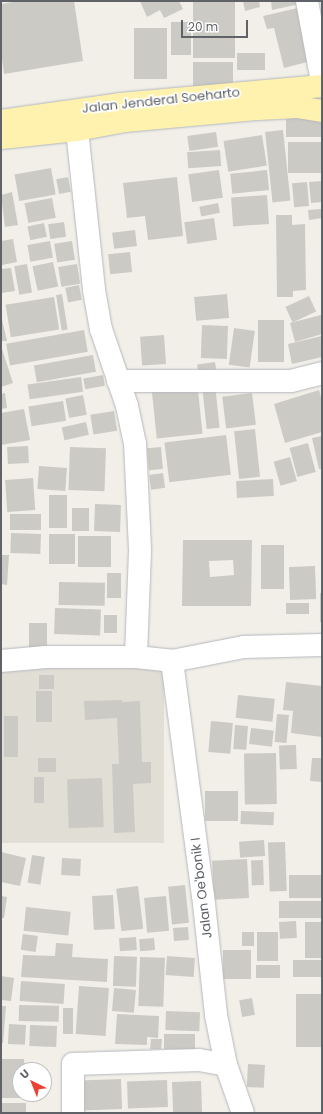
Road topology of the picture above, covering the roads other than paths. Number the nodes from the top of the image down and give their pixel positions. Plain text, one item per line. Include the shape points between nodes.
1 (307, 1) edge
2 (322, 82) edge
3 (322, 86) edge
4 (322, 111) edge
5 (1, 121) edge
6 (77, 130) junction
7 (1, 138) edge
8 (322, 373) edge
9 (118, 381) junction
10 (322, 646) edge
11 (136, 657) junction
12 (1, 661) edge
13 (172, 661) junction
14 (226, 1066) junction
15 (72, 1113) edge
16 (243, 1113) edge

1 - 2 street
3 - 5 main road, Jalan Jenderal Soeharto via 128,104
4 - 6 main road, Jalan Jenderal Soeharto via 297,108 258,109 125,121
6 - 7 main road, Jalan Jenderal Soeharto
6 - 9 street via 94,290 101,329
8 - 9 street via 291,381
9 - 11 street via 127,406 135,443 140,551
10 - 13 street via 244,647
11 - 12 street via 46,657
11 - 13 street
13 - 14 street, Jalan Oe'bonik I via 203,894 216,1015
14 - 15 street via 199,1060 73,1064
14 - 16 street, Jalan Oe'bonik I

